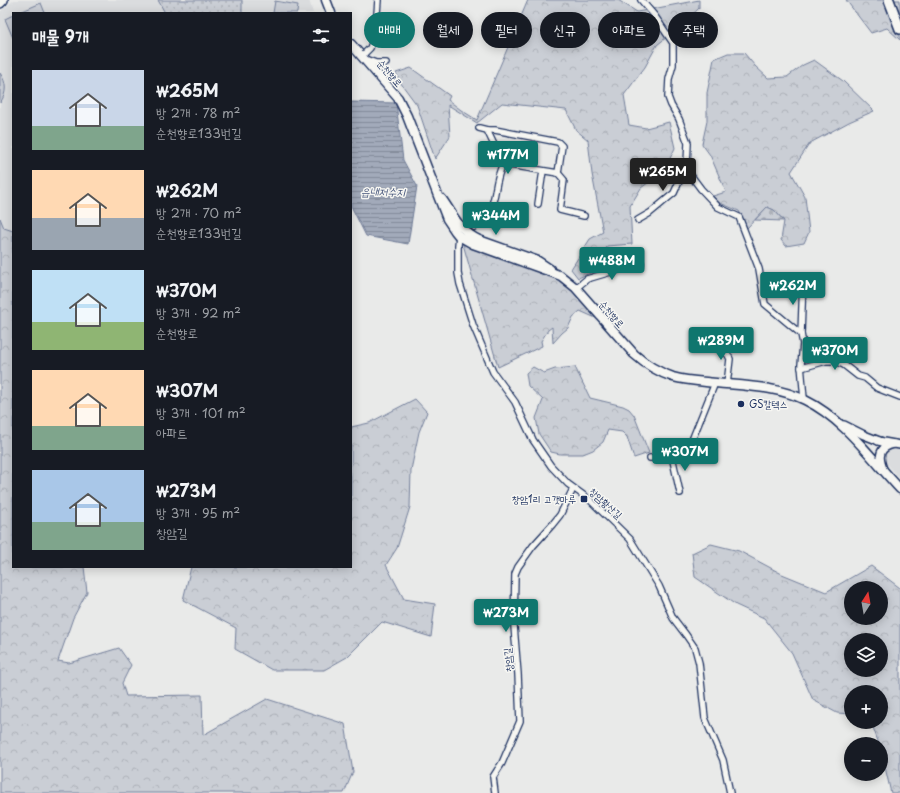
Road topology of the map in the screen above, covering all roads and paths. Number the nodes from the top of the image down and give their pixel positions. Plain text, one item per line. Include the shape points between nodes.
1 (3, 0) edge
2 (326, 0) edge
3 (378, 0) edge
4 (641, 0) edge
5 (889, 0) edge
6 (896, 0) edge
7 (0, 3) edge
8 (331, 12) edge
9 (900, 14) edge
10 (900, 29) edge
11 (352, 45) edge
12 (363, 58) junction
13 (386, 63) dead end
14 (479, 128) dead end
15 (487, 130) junction
16 (503, 164) junction
17 (687, 164) junction
18 (543, 171) junction
19 (558, 173) junction
20 (434, 188) junction
21 (538, 204) dead end
22 (584, 216) dead end
23 (638, 220) dead end
24 (458, 225) junction
25 (474, 226) junction
26 (459, 236) junction
27 (479, 240) junction
28 (641, 263) dead end
29 (561, 276) junction
30 (803, 280) dead end
31 (576, 288) junction
32 (801, 334) junction
33 (713, 340) dead end
34 (801, 368) junction
35 (715, 383) junction
36 (727, 384) junction
37 (900, 397) edge
38 (804, 399) junction
39 (834, 418) junction
40 (856, 441) junction
41 (882, 442) junction
42 (898, 444) edge
43 (672, 456) junction
44 (650, 458) dead end
45 (884, 472) junction
46 (574, 489) junction
47 (900, 489) edge
48 (680, 493) dead end
49 (495, 793) edge
50 (730, 793) edge

1 - 7 main road
2 - 8 main road
3 - 12 street via 376,28 370,48
4 - 17 street via 673,43 673,65 668,96 688,142
5 - 10 main road
6 - 9 main road
11 - 12 main road, 순천향로
12 - 13 street via 376,63
12 - 20 main road, 순천향로 via 398,98
14 - 15 street
15 - 16 street
15 - 19 street via 560,143 562,148
16 - 18 street
16 - 25 street via 494,201 487,214
17 - 23 street via 674,193 650,214
17 - 32 street via 701,189 718,207 740,217 759,269 765,304
18 - 19 street
18 - 21 street
19 - 22 street via 564,180 560,210
20 - 24 main road
20 - 26 main road, 순천향로 via 446,219
24 - 25 street via 466,228
24 - 27 main road
25 - 27 street via 472,232
26 - 29 main road, 순천향로 via 473,244
26 - 46 street, 창암황산길 via 460,284 489,364 518,407 537,447 551,466
27 - 29 main road via 538,261
28 - 31 street via 587,279
29 - 31 main road, 순천향로
30 - 32 street
31 - 35 main road, 순천향로 via 643,362 674,377
32 - 34 street
33 - 36 street via 730,359
34 - 37 street via 826,360 835,361 877,388
34 - 38 street
35 - 36 main road, 순천향로
35 - 43 street via 692,440
36 - 38 main road, 순천향로 via 771,389
38 - 39 main road, 순천향로
39 - 40 main road, 순천향로
39 - 41 street
40 - 41 street via 863,439
40 - 45 main road, 순천향로
41 - 42 street
42 - 45 street via 887,445 882,450 880,462
43 - 44 street
43 - 48 street
45 - 47 main road, 순천향로
46 - 49 street, 창암길 via 560,515 533,546 515,574 514,626 520,721 502,763 492,779
46 - 50 street, 창암황산길 via 590,500 630,539 659,586 673,618 695,648 706,718 724,760

